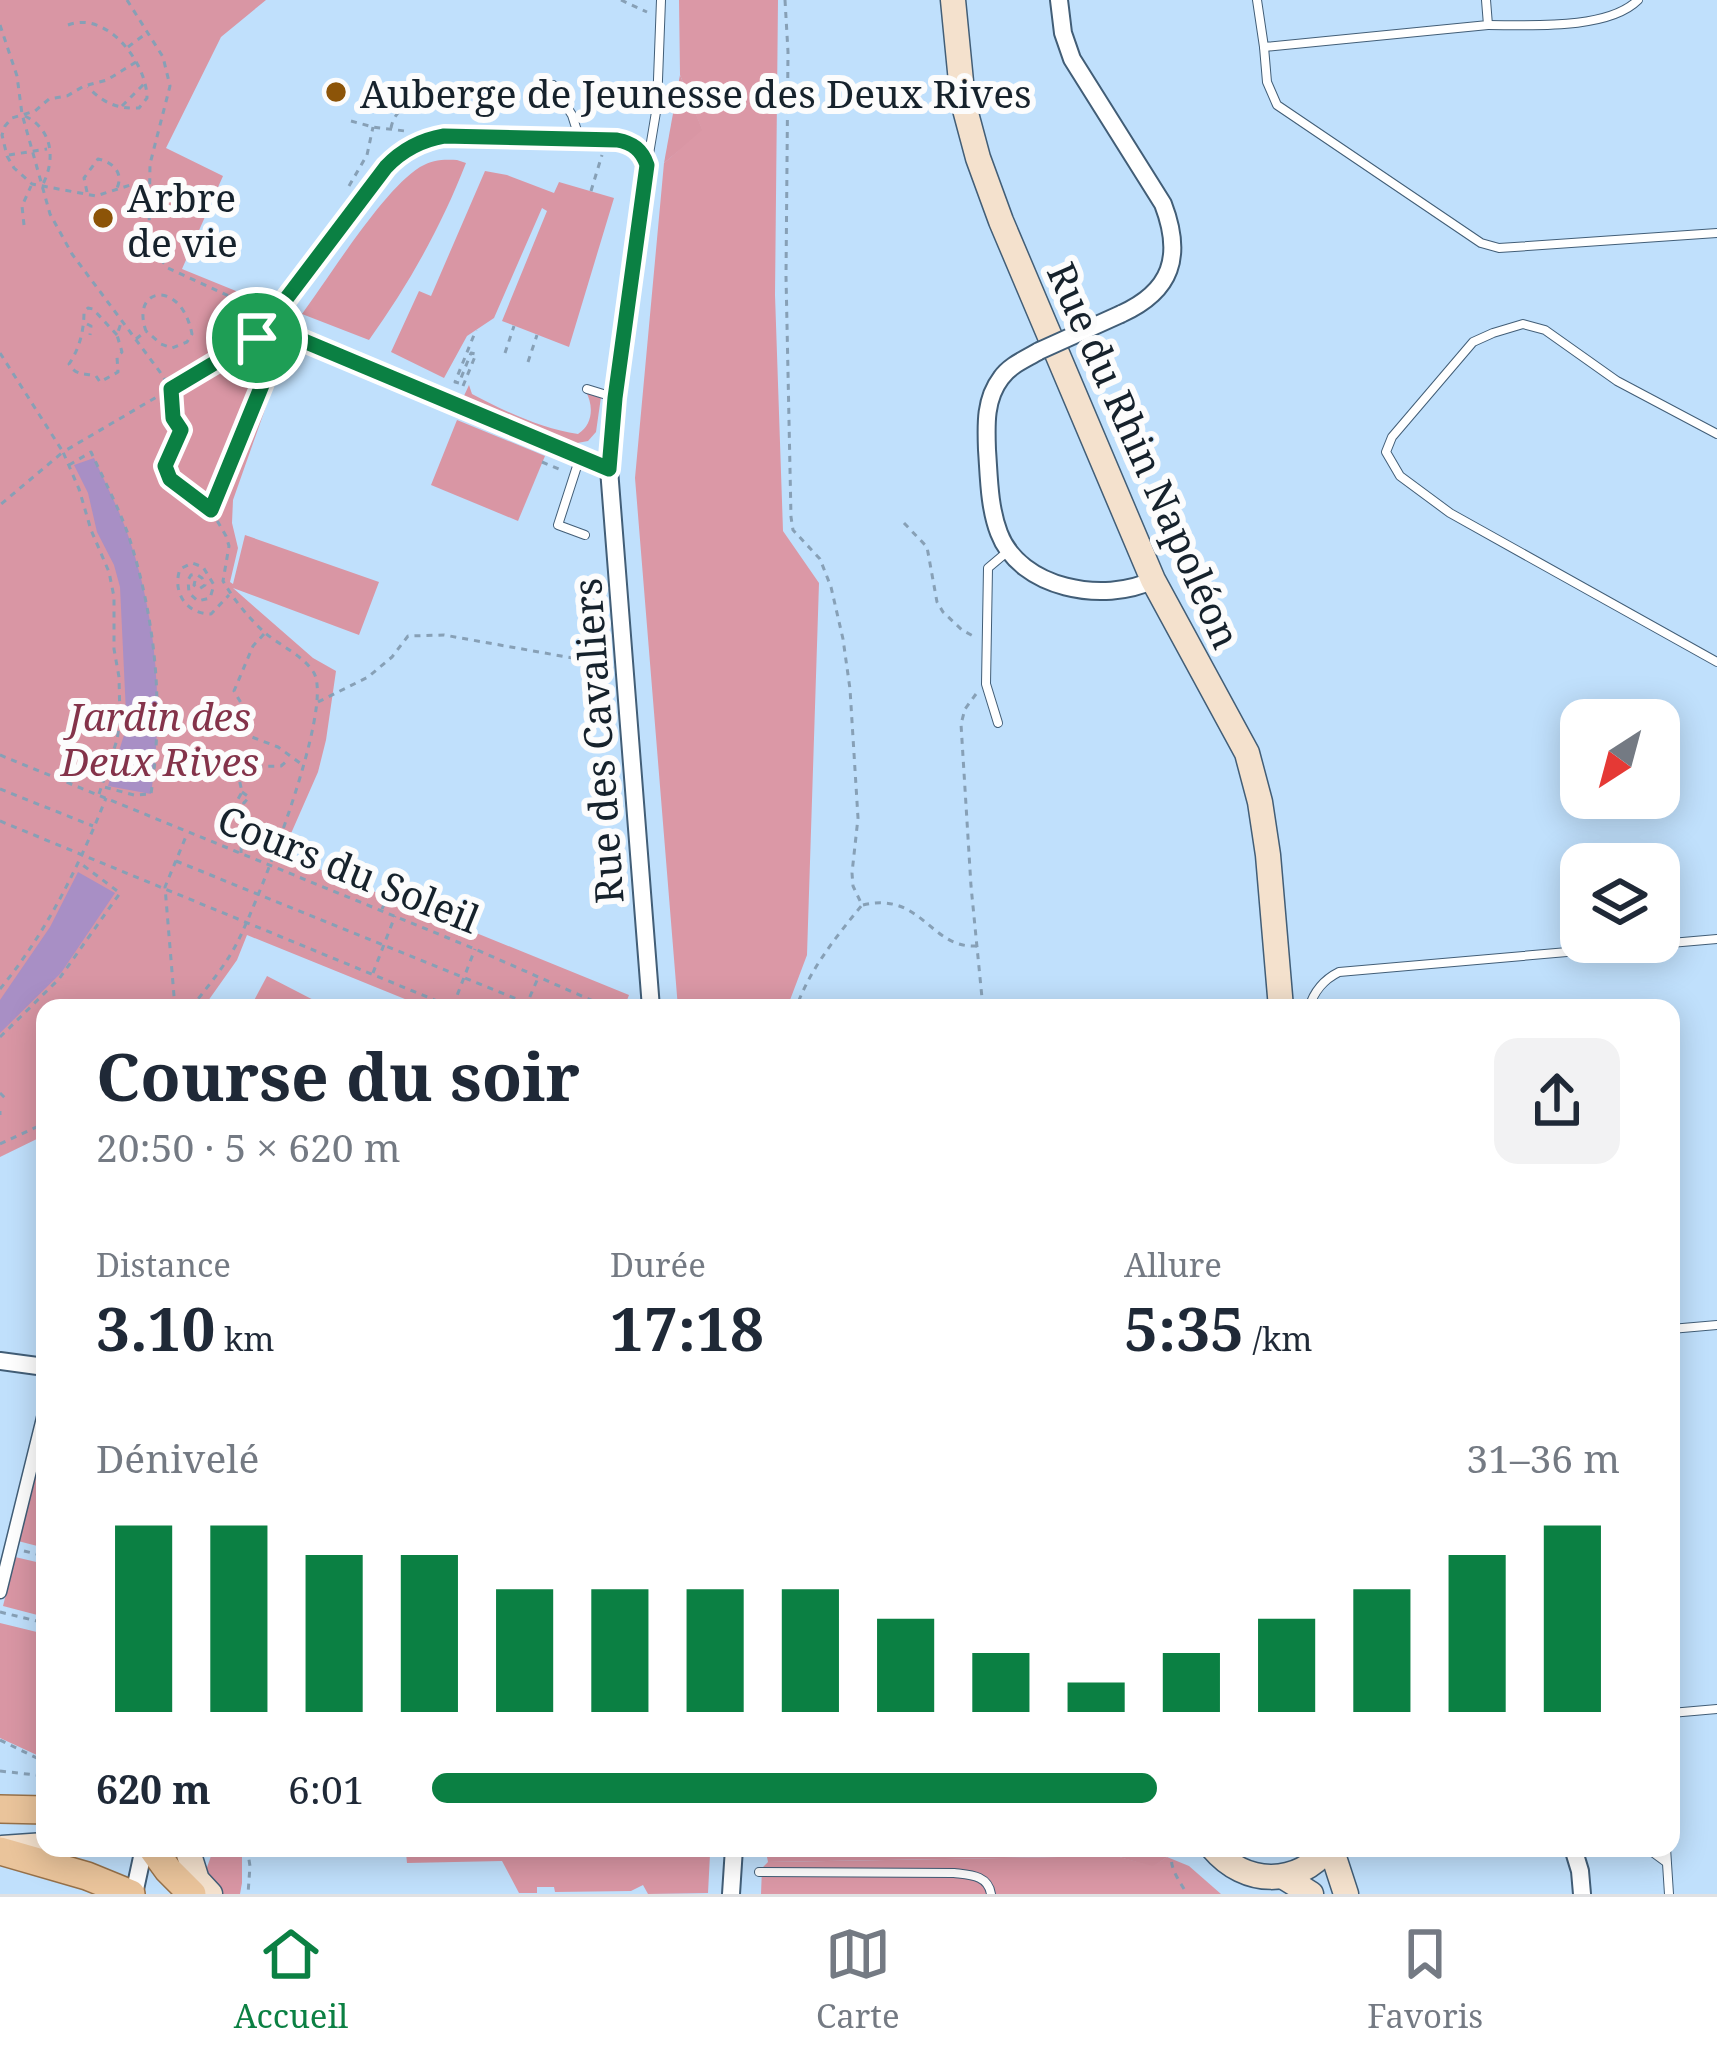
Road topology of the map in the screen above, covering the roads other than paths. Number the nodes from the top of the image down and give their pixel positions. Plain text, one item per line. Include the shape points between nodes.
1 (661, 0) edge
2 (953, 0) edge
3 (1059, 0) edge
4 (1257, 0) edge
5 (1486, 0) edge
6 (1638, 0) edge
7 (1489, 25) junction
8 (1264, 46) junction
9 (553, 86) dead end
10 (579, 139) junction
11 (647, 165) junction
12 (1717, 233) edge
13 (278, 325) junction
14 (257, 338) road end
15 (587, 388) dead end
16 (615, 398) junction
17 (1717, 434) edge
18 (580, 456) junction
19 (609, 469) junction
20 (585, 535) dead end
21 (1008, 551) junction
22 (1153, 580) junction
23 (1717, 662) edge
24 (998, 723) dead end
25 (1717, 939) edge
26 (650, 999) edge
27 (1279, 999) edge
28 (1313, 999) edge
29 (1717, 1325) edge
30 (1680, 1328) edge
31 (0, 1361) edge
32 (36, 1366) edge
33 (36, 1447) edge
34 (0, 1592) edge
35 (1717, 1709) edge
36 (1680, 1712) edge
37 (0, 1810) edge
38 (36, 1810) edge
39 (36, 1846) edge
40 (0, 1850) edge
41 (145, 1857) edge
42 (156, 1857) edge
43 (190, 1857) edge
44 (733, 1857) edge
45 (1221, 1857) edge
46 (1320, 1857) edge
47 (1333, 1857) edge
48 (1576, 1857) edge
49 (1659, 1857) edge
50 (1667, 1857) edge
51 (1667, 1863) junction
52 (758, 1872) dead end
53 (1284, 1877) junction
54 (132, 1894) edge
55 (192, 1894) edge
56 (209, 1894) edge
57 (731, 1894) edge
58 (991, 1894) edge
59 (1311, 1894) edge
60 (1346, 1894) edge
61 (1582, 1894) edge
62 (1670, 1894) edge

1 - 11 lane
2 - 22 main road, Rue du Rhin Napoléon via 963,102 978,158
3 - 21 street, bridge via 1072,59 1163,205 1173,256 1142,304 1039,351 1006,371 992,393 988,477
4 - 8 lane
5 - 7 lane
6 - 7 lane via 1579,24
7 - 8 lane
8 - 12 lane via 1276,105 1481,244
9 - 10 lane
10 - 11 street via 626,142
10 - 13 street via 420,136 386,167 276,313
11 - 16 street, Rue des Cavaliers
13 - 14 lane
13 - 18 street
15 - 16 lane
16 - 19 street, Rue des Cavaliers
17 - 23 lane via 1523,324 1473,342 1386,452 1400,476 1450,513
18 - 19 street
18 - 20 lane via 558,525
19 - 26 street, Rue des Cavaliers
21 - 22 street via 1064,586 1094,591
21 - 24 lane via 988,568 986,684
22 - 27 main road, Rue du Rhin Napoléon via 1247,753 1268,855
25 - 28 lane via 1339,972
29 - 30 lane
31 - 32 street
33 - 34 street
35 - 36 lane
37 - 38 main road
39 - 40 main road
40 - 54 main road
41 - 54 street
42 - 55 main road
43 - 56 main road
44 - 57 street
45 - 53 main road via 1250,1875
46 - 53 main road
47 - 60 main road
48 - 61 street
49 - 51 lane
50 - 51 lane
51 - 62 lane
52 - 58 lane via 970,1875
53 - 59 main road

